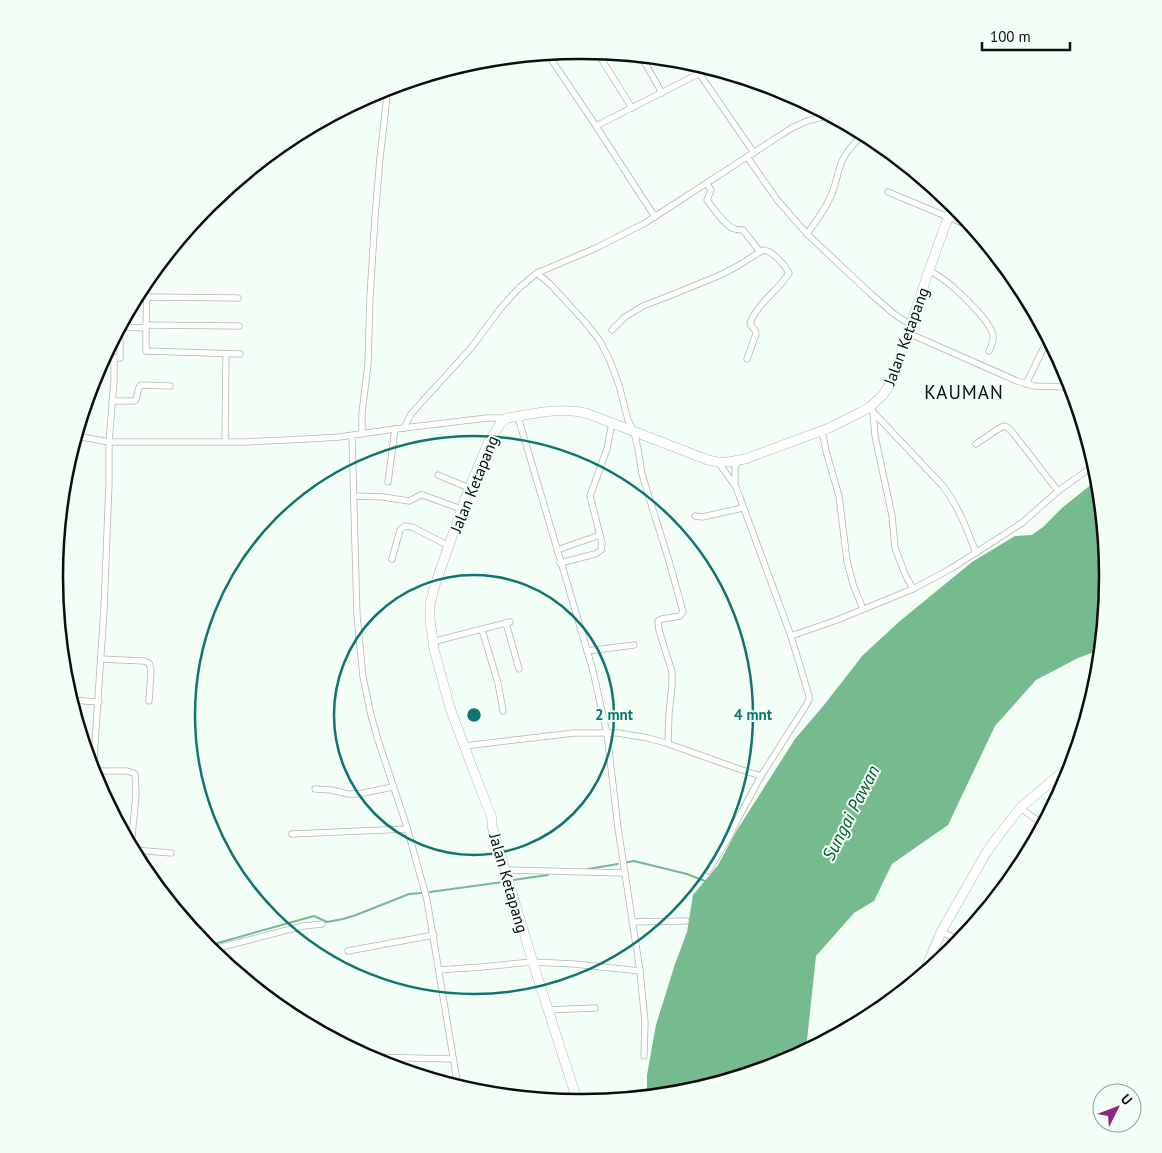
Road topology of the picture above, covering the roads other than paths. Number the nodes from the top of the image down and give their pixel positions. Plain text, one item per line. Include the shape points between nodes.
1 (552, 60) edge
2 (602, 60) edge
3 (645, 63) edge
4 (700, 74) joint
5 (662, 93) junction
6 (387, 96) edge
7 (632, 108) junction
8 (821, 118) edge
9 (596, 126) junction
10 (858, 139) edge
11 (754, 153) junction
12 (748, 158) junction
13 (707, 184) junction
14 (888, 192) dead end
15 (950, 213) edge
16 (655, 217) junction
17 (948, 217) junction
18 (957, 221) edge
19 (807, 234) junction
20 (760, 252) junction
21 (929, 270) junction
22 (538, 273) junction
23 (146, 297) joint
24 (238, 298) dead end
25 (146, 326) junction
26 (238, 326) dead end
27 (128, 327) edge
28 (910, 329) junction
29 (612, 330) dead end
30 (120, 342) edge
31 (1044, 347) edge
32 (990, 351) dead end
33 (226, 354) junction
34 (240, 354) dead end
35 (114, 358) joint
36 (747, 359) dead end
37 (1026, 384) junction
38 (170, 386) dead end
39 (1062, 387) edge
40 (112, 401) junction
41 (872, 409) junction
42 (518, 417) junction
43 (507, 418) junction
44 (612, 423) junction
45 (404, 428) junction
46 (395, 429) junction
47 (822, 431) junction
48 (634, 432) junction
49 (362, 434) junction
50 (352, 436) junction
51 (83, 437) edge
52 (109, 442) junction
53 (225, 442) junction
54 (976, 444) dead end
55 (738, 461) junction
56 (718, 462) junction
57 (1088, 470) edge
58 (438, 475) dead end
59 (388, 482) dead end
60 (736, 487) junction
61 (469, 488) junction
62 (1058, 491) junction
63 (354, 496) junction
64 (743, 508) junction
65 (461, 510) junction
66 (695, 516) dead end
67 (600, 535) junction
68 (449, 546) junction
69 (557, 550) junction
70 (976, 553) junction
71 (392, 559) dead end
72 (560, 563) junction
73 (913, 589) junction
74 (863, 609) junction
75 (482, 630) junction
76 (791, 636) junction
77 (432, 642) junction
78 (634, 645) dead end
79 (587, 651) junction
80 (101, 659) junction
81 (519, 669) dead end
82 (78, 701) edge
83 (149, 701) dead end
84 (98, 702) junction
85 (503, 711) dead end
86 (607, 733) junction
87 (668, 743) junction
88 (464, 746) junction
89 (94, 752) edge
90 (102, 772) edge
91 (1059, 775) edge
92 (761, 776) junction
93 (393, 787) junction
94 (315, 789) dead end
95 (1020, 808) junction
96 (1037, 820) edge
97 (407, 829) junction
98 (292, 834) dead end
99 (133, 835) edge
100 (142, 850) edge
101 (171, 853) dead end
102 (505, 870) junction
103 (708, 871) dead end
104 (625, 873) junction
105 (686, 921) dead end
106 (632, 922) junction
107 (322, 924) dead end
108 (940, 932) junction
109 (434, 935) junction
110 (953, 937) edge
111 (220, 948) edge
112 (348, 951) dead end
113 (929, 959) edge
114 (532, 962) junction
115 (439, 970) junction
116 (640, 971) junction
117 (595, 1008) dead end
118 (547, 1010) junction
119 (644, 1056) dead end
120 (390, 1058) edge
121 (453, 1059) junction
122 (457, 1079) edge
123 (575, 1094) edge

1 - 9 street
2 - 7 street
3 - 5 street
4 - 5 street
4 - 11 street
5 - 7 street
6 - 49 street via 375,217
7 - 9 street
8 - 11 street via 790,129
9 - 16 street
10 - 19 street via 843,160 829,201
11 - 12 street
12 - 13 street
12 - 19 street via 778,201
13 - 16 street
13 - 20 street via 711,190 707,200 726,223 743,230
14 - 17 street
15 - 17 main road, Jalan Ketapang
16 - 22 street
17 - 18 street
17 - 21 main road, Jalan Ketapang
19 - 28 street
20 - 29 street via 718,276 643,306
20 - 36 street via 771,252 789,273 752,319 750,324 756,334
21 - 28 main road, Jalan Ketapang
21 - 32 street via 965,298 988,325 994,338
22 - 45 street via 503,305 471,348 411,414
22 - 48 street via 600,341
23 - 24 street
23 - 25 street
25 - 26 street
25 - 27 street
25 - 33 street via 146,351
28 - 37 street
28 - 41 main road, Jalan Ketapang via 892,381
30 - 35 street via 120,358
31 - 37 street
33 - 34 street
33 - 53 street
35 - 40 street
37 - 39 street
38 - 40 street via 141,385 135,401
40 - 52 street
41 - 47 main road, Jalan Ketapang
41 - 70 street via 950,495
41 - 73 street via 895,548
42 - 43 main road, Jalan Ketapang
42 - 44 main road, Jalan Ketapang via 566,410 586,413
42 - 69 street
43 - 45 street
43 - 61 main road, Jalan Ketapang via 493,434
44 - 48 main road, Jalan Ketapang
44 - 67 street via 607,449 590,496
45 - 46 street
46 - 49 street
46 - 59 street
47 - 55 main road, Jalan Ketapang
47 - 74 street via 839,496 847,561
48 - 56 main road, Jalan Ketapang
48 - 87 street via 642,474 683,612 680,616 658,622 672,672
49 - 50 street
50 - 53 street
50 - 63 street
51 - 52 street
52 - 53 street
52 - 80 street
54 - 62 street via 998,429 1007,427
55 - 56 main road, Jalan Ketapang
55 - 60 street via 735,467
56 - 60 street
57 - 62 street
58 - 61 street
60 - 64 street
61 - 65 main road, Jalan Ketapang
62 - 70 street via 1022,523
63 - 65 street via 410,501 424,495
63 - 93 street via 356,610 361,660 371,715
64 - 66 street
64 - 76 street
65 - 68 main road, Jalan Ketapang
67 - 69 street
67 - 72 street via 598,552
68 - 71 street via 404,526
68 - 77 main road, Jalan Ketapang via 430,605
69 - 72 street
70 - 73 street
72 - 79 street
73 - 74 street
74 - 76 street
75 - 77 street
75 - 81 street via 508,623
75 - 85 street
76 - 92 street via 808,700
77 - 88 main road, Jalan Ketapang
78 - 79 street
79 - 86 street
80 - 83 street via 149,663
80 - 84 street
82 - 84 street
84 - 89 street
86 - 87 street
86 - 88 street
86 - 104 street
87 - 92 street
88 - 102 main road, Jalan Ketapang via 492,822
90 - 99 street via 127,771 134,774
91 - 95 main road
92 - 103 street
93 - 94 street via 358,794
93 - 97 street
95 - 96 street
95 - 108 main road via 986,854
97 - 98 street
97 - 109 street via 428,900
100 - 101 street
102 - 104 street
102 - 114 main road, Jalan Ketapang
104 - 106 street
105 - 106 street
106 - 116 street
107 - 111 street
108 - 110 street
108 - 113 main road
109 - 112 street
109 - 115 street
114 - 115 street
114 - 116 street
114 - 118 main road, Jalan Ketapang
115 - 121 street
116 - 119 street via 645,1022
117 - 118 street
118 - 123 main road, Jalan Ketapang
120 - 121 street
121 - 122 street

